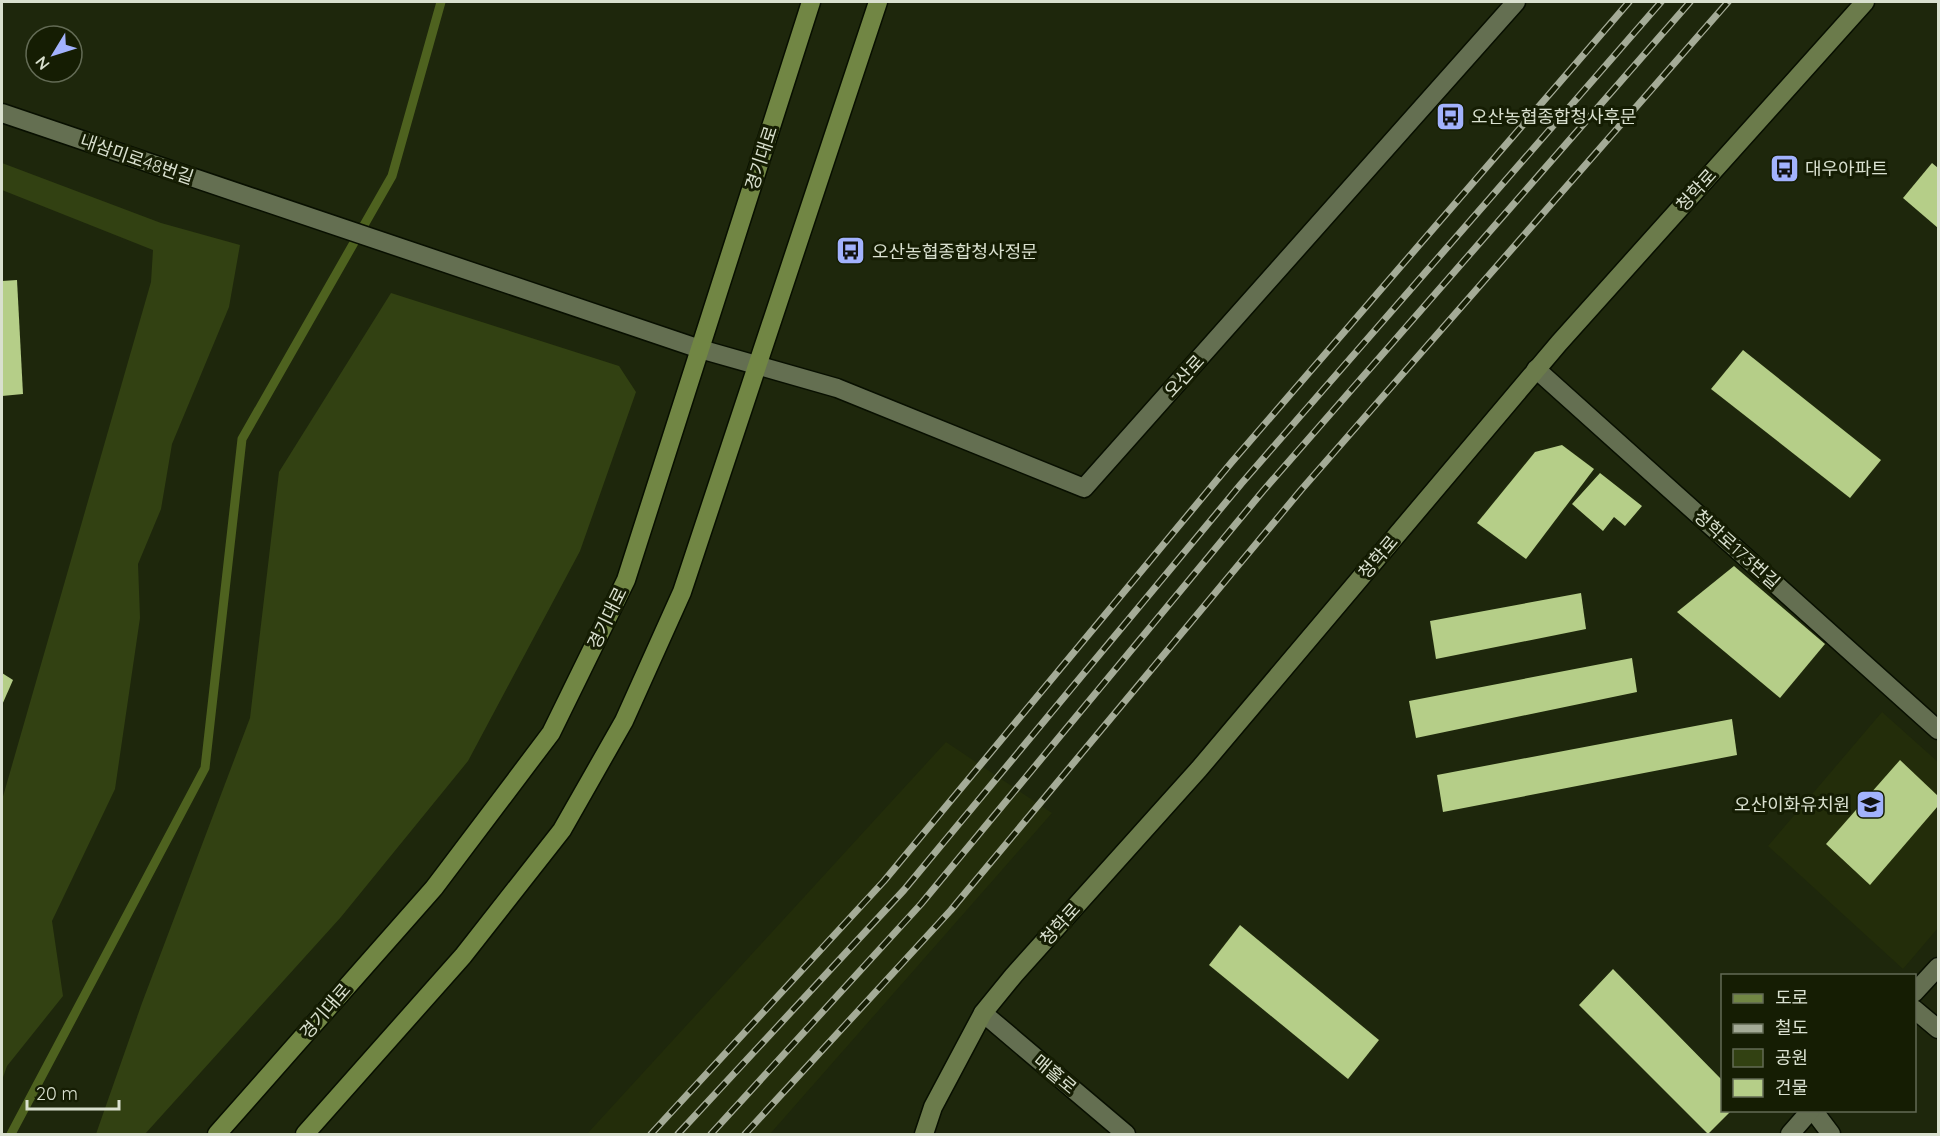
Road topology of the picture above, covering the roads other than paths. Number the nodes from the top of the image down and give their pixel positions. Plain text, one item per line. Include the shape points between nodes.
1 (811, 2) edge
2 (878, 2) edge
3 (1516, 2) edge
4 (1865, 2) edge
5 (2, 113) edge
6 (700, 349) junction
7 (757, 367) junction
8 (1536, 369) junction
9 (1938, 730) edge
10 (1938, 967) edge
11 (1916, 991) edge
12 (1916, 1010) edge
13 (983, 1013) junction
14 (1938, 1029) edge
15 (1810, 1112) edge
16 (1814, 1112) edge
17 (217, 1134) edge
18 (305, 1134) edge
19 (924, 1134) edge
20 (1126, 1134) edge
21 (1791, 1134) edge
22 (1831, 1134) edge

1 - 6 main road, 경기대로
2 - 7 main road
3 - 7 street, 오산로 via 1084,488 837,388
4 - 8 street, 청학로
5 - 6 street, 내삼미로48번길
6 - 7 street, 내삼미로48번길
6 - 17 main road, 경기대로 via 626,580 551,733 434,888
7 - 18 main road via 682,592 624,721 562,830 463,956
8 - 9 street, 청학로173번길
8 - 13 street, 청학로 via 1199,769
10 - 11 street
12 - 14 street
13 - 19 street, 청학로 via 933,1107
13 - 20 street, 매홀로
15 - 21 street
16 - 22 street

